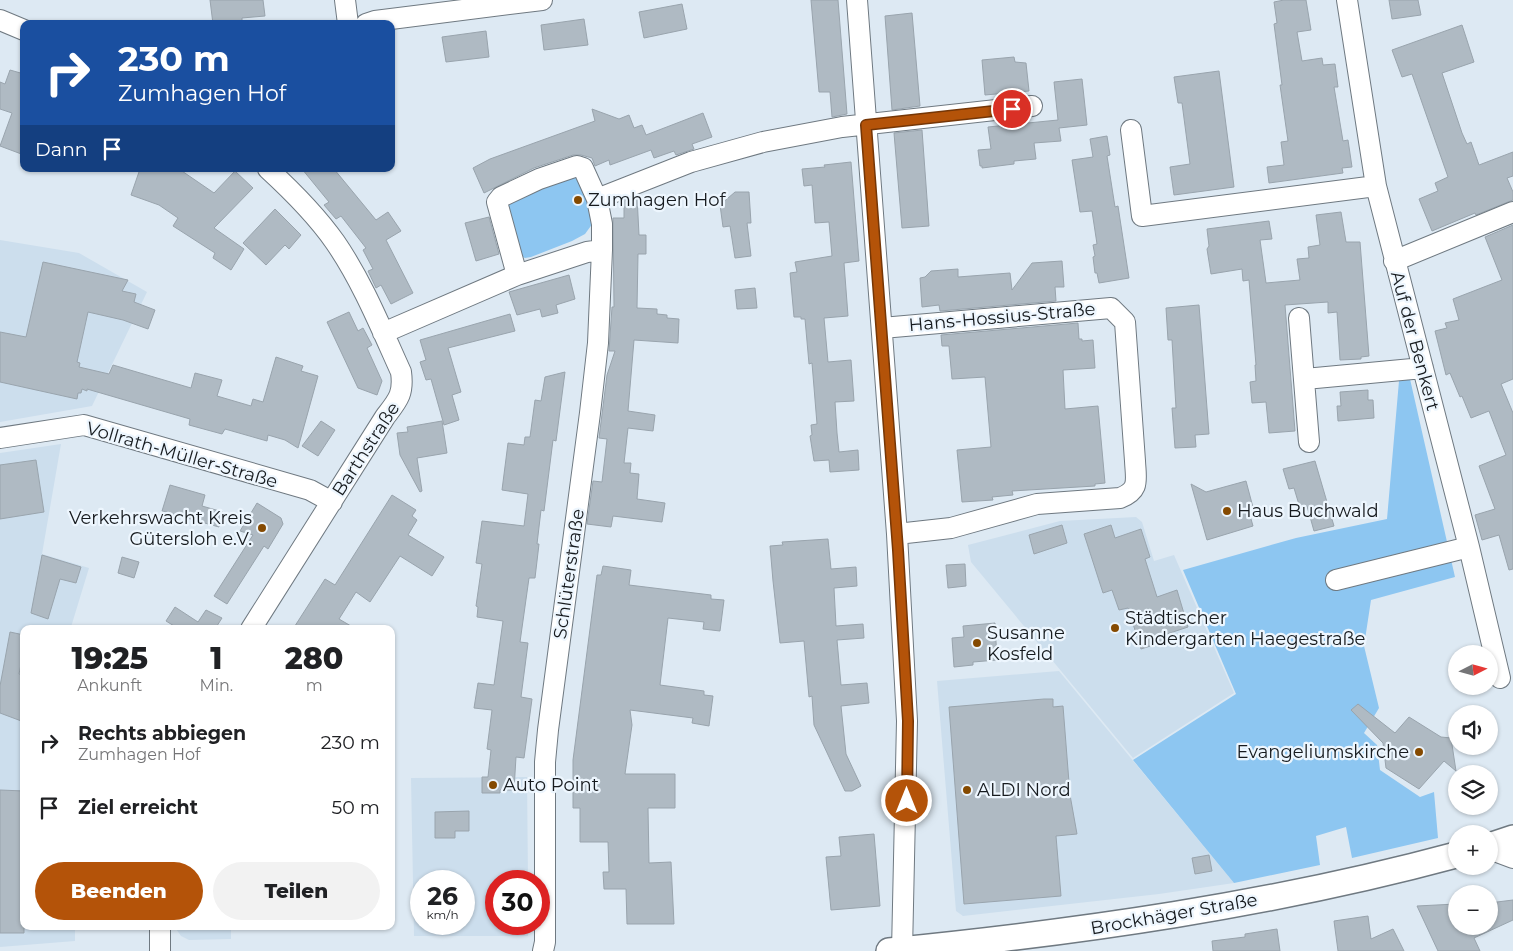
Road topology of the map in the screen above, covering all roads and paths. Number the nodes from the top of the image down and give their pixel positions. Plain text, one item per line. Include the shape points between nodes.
1 (345, 0) edge
2 (542, 0) edge
3 (857, 0) edge
4 (1347, 0) edge
5 (0, 20) edge
6 (348, 20) edge
7 (383, 20) edge
8 (20, 28) edge
9 (1032, 106) dead end
10 (866, 125) junction
11 (1131, 130) dead end
12 (271, 172) edge
13 (1376, 186) junction
14 (596, 199) junction
15 (1513, 212) edge
16 (602, 250) junction
17 (1394, 261) junction
18 (517, 275) junction
19 (1299, 318) dead end
20 (882, 328) junction
21 (383, 333) junction
22 (1423, 368) junction
23 (1305, 379) junction
24 (0, 438) edge
25 (1309, 442) dead end
26 (332, 502) junction
27 (896, 534) junction
28 (1469, 547) junction
29 (1336, 580) dead end
30 (254, 625) edge
31 (1500, 678) dead end
32 (1513, 838) edge
33 (1498, 844) edge
34 (1498, 851) edge
35 (1448, 857) edge
36 (1513, 858) edge
37 (160, 930) edge
38 (160, 951) edge
39 (543, 951) edge
40 (898, 951) edge

1 - 6 street
2 - 7 street
3 - 10 street
4 - 13 street, Auf der Benkert
5 - 8 street
9 - 10 street
10 - 14 street via 763,142 691,162
10 - 20 street
11 - 13 street via 1142,216
12 - 21 street, Barthstraße via 316,217 336,243
13 - 17 street, Auf der Benkert
14 - 16 street, Schlüterstraße via 602,224
14 - 18 street via 583,168 577,166 501,197 497,202
15 - 17 street
16 - 18 street
16 - 39 street, Schlüterstraße via 598,343 545,762
17 - 22 street, Auf der Benkert
18 - 21 street
19 - 23 street
20 - 27 street
20 - 27 street, Hans-Hossius-Straße via 1111,308 1125,322 1136,461 1136,483 1131,494 1120,498 1038,504 951,528
21 - 26 street, Barthstraße via 401,372 403,386 400,397
22 - 23 street
22 - 28 street, Auf der Benkert
23 - 25 street
24 - 26 street, Vollrath-Müller-Straße via 84,425 310,490
26 - 30 street, Barthstraße
27 - 40 street via 908,721
28 - 29 street
28 - 31 street, Auf der Benkert
32 - 33 main road
34 - 36 street
35 - 40 main road, Brockhäger Straße via 1295,894 1109,926
37 - 38 street

